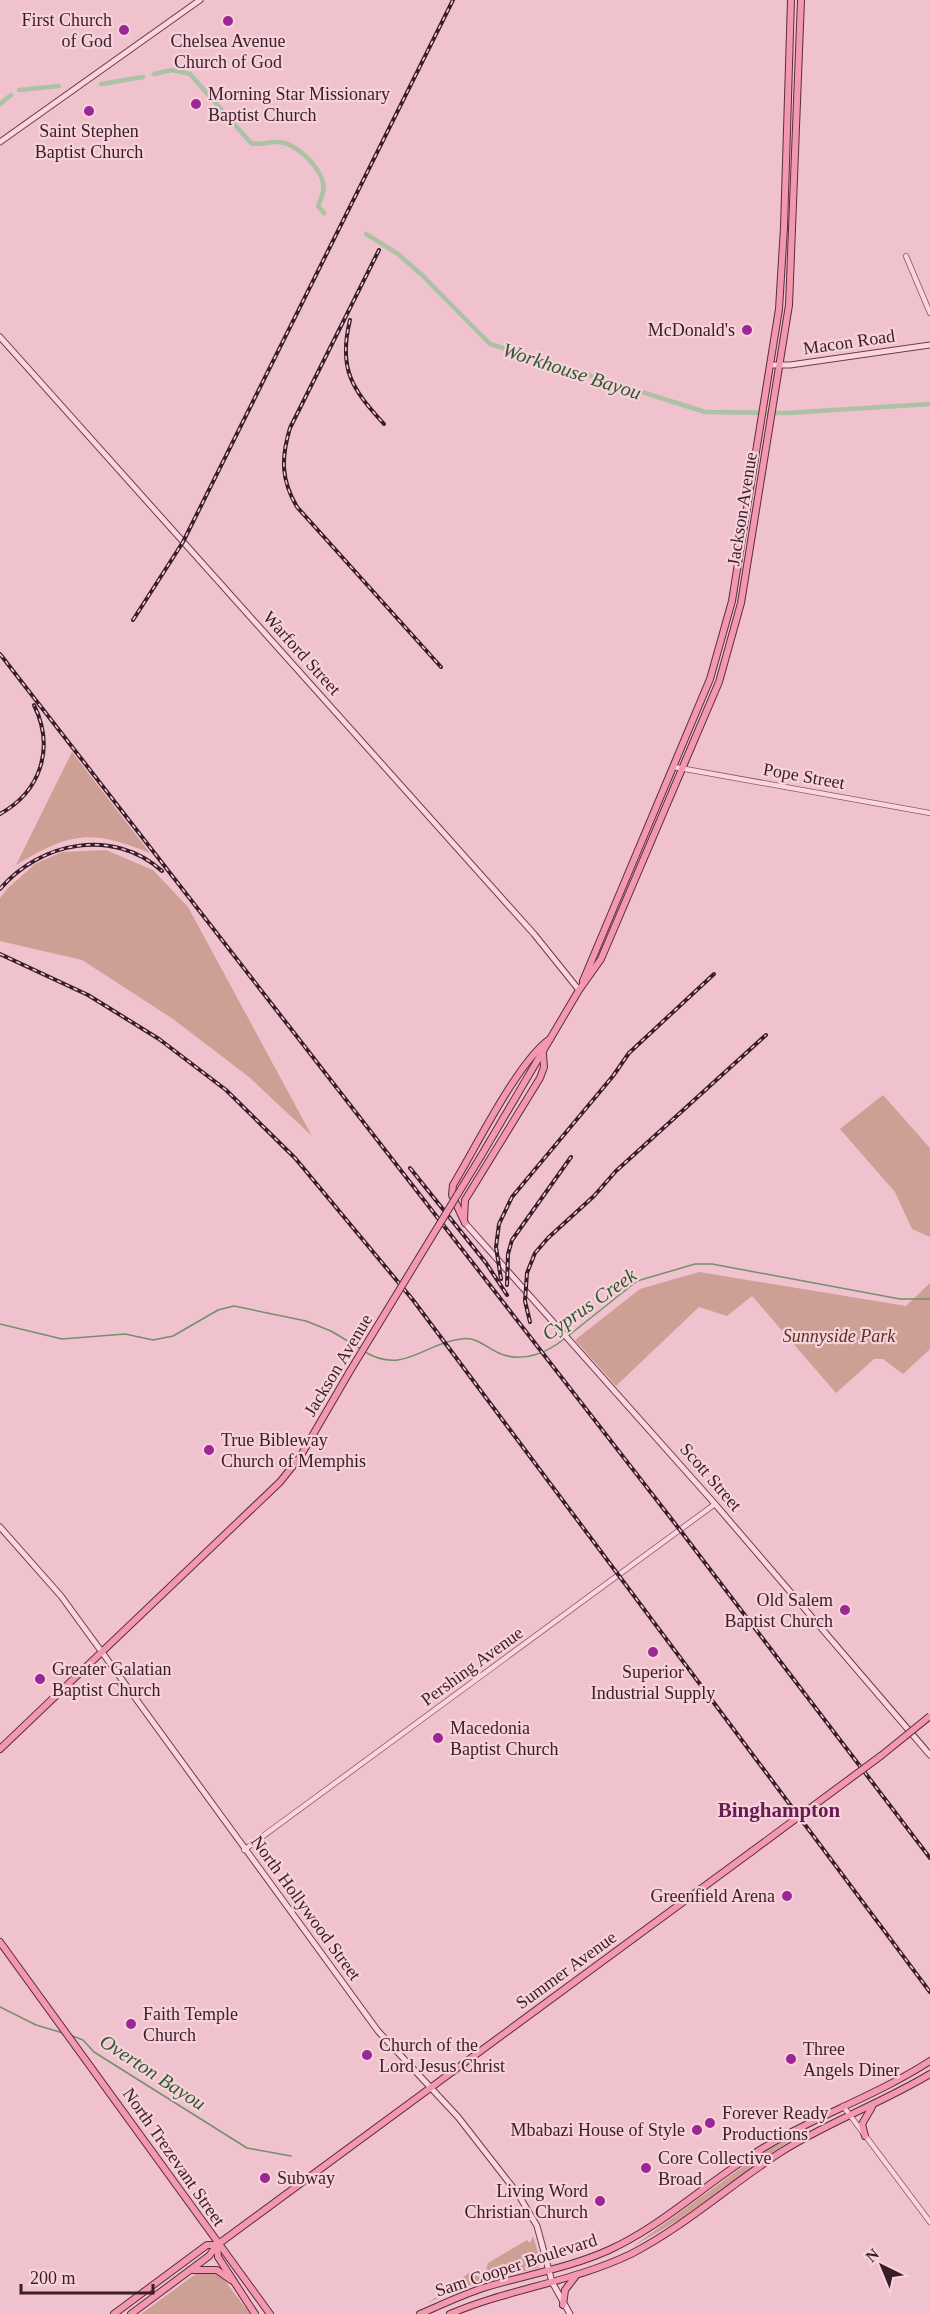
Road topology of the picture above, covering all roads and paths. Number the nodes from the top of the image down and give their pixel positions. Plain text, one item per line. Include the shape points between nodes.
1 (200, 0) edge
2 (791, 0) edge
3 (801, 0) edge
4 (0, 142) edge
5 (906, 256) dead end
6 (930, 313) edge
7 (0, 337) edge
8 (930, 345) edge
9 (771, 365) junction
10 (780, 366) junction
11 (674, 767) junction
12 (683, 769) junction
13 (930, 813) edge
14 (579, 990) junction
15 (552, 1037) junction
16 (543, 1054) junction
17 (465, 1222) junction
18 (715, 1504) junction
19 (0, 1527) edge
20 (101, 1653) junction
21 (930, 1716) edge
22 (0, 1749) edge
23 (930, 1755) edge
24 (244, 1850) junction
25 (0, 1942) edge
26 (930, 2061) edge
27 (930, 2074) edge
28 (431, 2087) junction
29 (876, 2104) junction
30 (843, 2106) junction
31 (850, 2116) junction
32 (865, 2136) junction
33 (930, 2222) edge
34 (217, 2245) junction
35 (190, 2270) junction
36 (549, 2270) junction
37 (580, 2274) junction
38 (234, 2282) junction
39 (552, 2282) junction
40 (563, 2305) junction
41 (114, 2314) edge
42 (131, 2314) edge
43 (255, 2314) edge
44 (270, 2314) edge
45 (420, 2314) edge
46 (450, 2314) edge
47 (570, 2314) edge

1 - 4 main road
2 - 9 main road, Jackson Avenue via 784,227
3 - 10 main road, Jackson Avenue via 790,282
5 - 6 street
7 - 14 main road, Warford Street via 534,933
8 - 10 main road, Macon Road
9 - 10 main road, Macon Road
9 - 11 main road, Jackson Avenue via 732,601 710,679
10 - 12 main road, Jackson Avenue via 741,603 719,682
11 - 12 street, Pope Street
11 - 14 main road, Jackson Avenue
12 - 13 street, Pope Street
12 - 14 main road, Jackson Avenue via 601,959
14 - 15 main road, Jackson Avenue
15 - 16 main road, Jackson Avenue
15 - 17 main road via 539,1046 525,1066 453,1185 452,1195
16 - 17 main road via 540,1077 465,1200
16 - 20 main road, Jackson Avenue, bridge via 300,1457 280,1482
17 - 18 main road, Scott Street
18 - 23 main road, Scott Street
18 - 24 street, Pershing Avenue
19 - 20 main road, North Hollywood Street via 61,1596
20 - 22 main road, Jackson Avenue
20 - 24 main road, North Hollywood Street
21 - 28 main road, Summer Avenue, bridge
24 - 28 main road, North Hollywood Street via 378,2031
25 - 34 main road, North Trezevant Street
26 - 30 main road, Sam Cooper Boulevard
27 - 29 main road, Sam Cooper Boulevard
28 - 34 main road, Summer Avenue
28 - 36 main road, North Hollywood Street via 518,2194 537,2226
29 - 31 main road, Sam Cooper Boulevard
29 - 32 main road via 862,2124
30 - 31 street
30 - 36 main road, Sam Cooper Boulevard via 748,2157 679,2209 632,2238
31 - 32 street
31 - 37 main road, Sam Cooper Boulevard via 783,2151 661,2236
32 - 33 street
34 - 35 main road
34 - 38 main road via 218,2257
34 - 41 main road via 207,2245
34 - 44 main road
35 - 38 main road via 217,2270
35 - 42 main road
36 - 39 main road, North Hollywood Street
36 - 45 main road, Sam Cooper Boulevard via 483,2288
37 - 39 main road, Sam Cooper Boulevard
37 - 40 main road via 566,2286
38 - 43 main road
39 - 40 main road, North Hollywood Street
39 - 46 main road, Sam Cooper Boulevard
40 - 47 main road, North Hollywood Street

